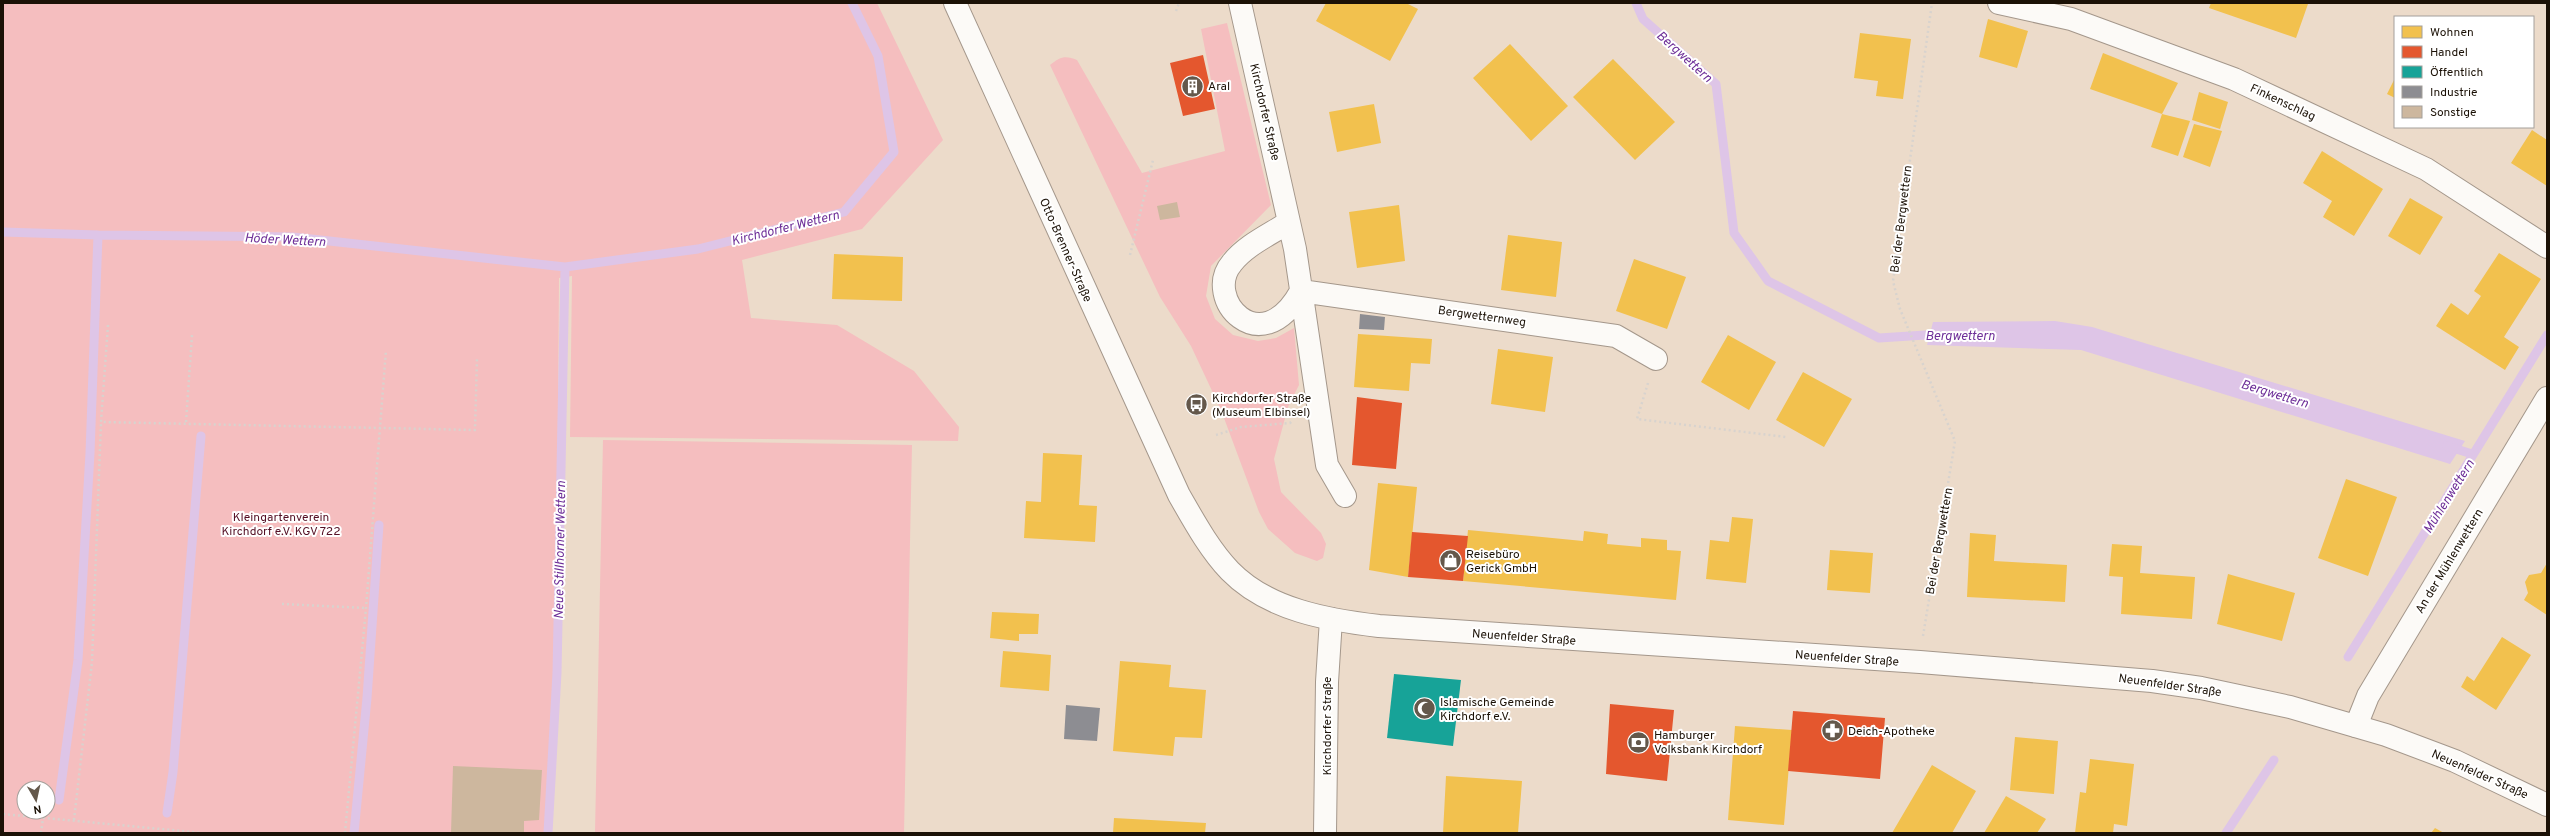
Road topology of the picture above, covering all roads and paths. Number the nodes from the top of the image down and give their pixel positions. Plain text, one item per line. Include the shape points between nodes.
1 (955, 3) edge
2 (1179, 3) edge
3 (1240, 3) edge
4 (1932, 3) edge
5 (1999, 3) edge
6 (1176, 11) dead end
7 (1153, 160) dead end
8 (1290, 222) junction
9 (2547, 247) edge
10 (1130, 254) dead end
11 (1301, 291) junction
12 (108, 325) dead end
13 (192, 335) dead end
14 (386, 350) dead end
15 (477, 358) dead end
16 (1656, 359) joint
17 (2547, 398) edge
18 (1316, 400) junction
19 (101, 422) junction
20 (186, 422) junction
21 (381, 428) junction
22 (1216, 435) dead end
23 (1786, 437) dead end
24 (1179, 495) joint
25 (1345, 496) dead end
26 (282, 604) dead end
27 (366, 608) junction
28 (1331, 619) junction
29 (1920, 662) junction
30 (2356, 726) junction
31 (2547, 805) edge
32 (3, 814) edge
33 (16, 815) edge
34 (56, 819) edge
35 (43, 820) edge
36 (74, 820) junction
37 (41, 833) edge
38 (203, 833) edge
39 (345, 833) edge
40 (1325, 833) edge

1 - 24 street, Otto-Brenner-Straße
2 - 6 path
3 - 8 street, Kirchdorfer Straße
4 - 29 path, Bei der Bergwettern via 1893,281 1900,310 1955,441
5 - 9 street, Finkenschlag via 2071,19 2234,79 2426,168
7 - 10 path
8 - 11 street, Kirchdorfer Straße
8 - 11 street via 1241,254 1231,264 1226,274 1226,298 1236,315 1249,323 1262,325 1275,320 1292,308
11 - 16 street, Bergwetternweg via 1616,336
11 - 18 street, Kirchdorfer Straße
12 - 19 path
13 - 20 path
14 - 21 path
15 - 21 path via 475,430
16 - 23 path via 1637,419
17 - 30 street, An der Mühlenwettern via 2368,696
18 - 22 path via 1290,422 1241,427
18 - 25 street, Kirchdorfer Straße via 1327,465
19 - 20 path
19 - 36 path via 92,662
20 - 21 path
21 - 27 path
24 - 28 street, Neuenfelder Straße via 1216,553 1240,580 1283,604
26 - 27 path
27 - 39 path
28 - 29 street, Neuenfelder Straße via 1444,632
28 - 40 street, Kirchdorfer Straße via 1327,682
29 - 30 street, Neuenfelder Straße via 2152,681 2201,688
30 - 31 street, Neuenfelder Straße via 2455,760
32 - 33 path
34 - 36 path
35 - 37 path
36 - 38 path

